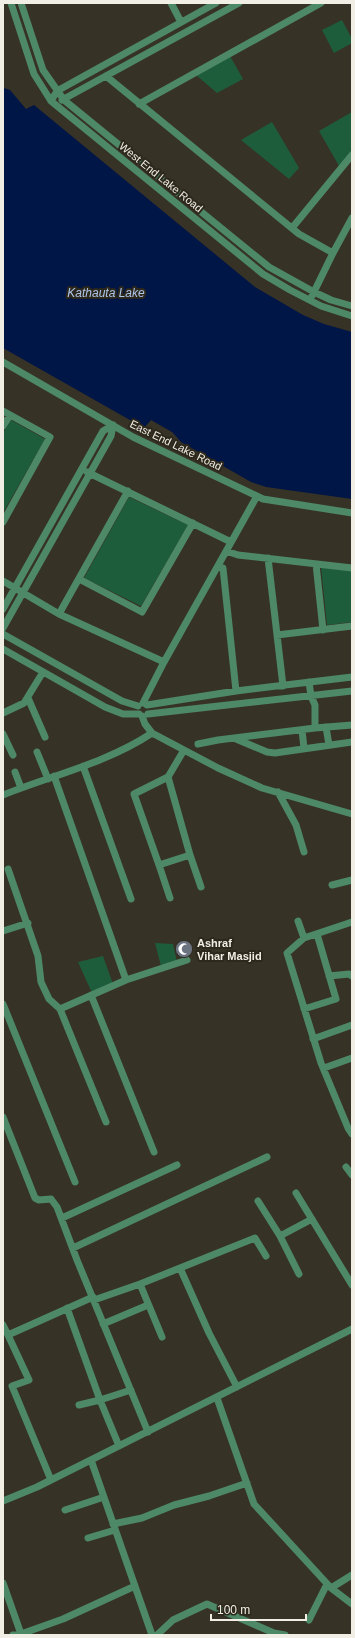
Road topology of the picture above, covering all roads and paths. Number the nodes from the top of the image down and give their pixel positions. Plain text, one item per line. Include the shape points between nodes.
1 (11, 3) edge
2 (21, 3) edge
3 (171, 3) edge
4 (216, 3) edge
5 (238, 3) edge
6 (321, 3) edge
7 (181, 22) junction
8 (106, 76) junction
9 (57, 91) junction
10 (64, 100) junction
11 (51, 101) junction
12 (139, 104) junction
13 (352, 155) edge
14 (352, 218) edge
15 (292, 228) junction
16 (333, 252) junction
17 (314, 292) junction
18 (310, 300) junction
19 (352, 306) edge
20 (352, 316) edge
21 (3, 362) edge
22 (6, 413) edge
23 (112, 425) junction
24 (3, 426) edge
25 (82, 469) junction
26 (90, 473) junction
27 (128, 491) junction
28 (257, 496) junction
29 (352, 513) edge
30 (3, 522) edge
31 (192, 523) junction
32 (231, 542) junction
33 (226, 552) junction
34 (268, 558) junction
35 (316, 564) junction
36 (218, 566) junction
37 (352, 568) edge
38 (78, 579) junction
39 (3, 581) edge
40 (15, 588) junction
41 (23, 593) junction
42 (3, 609) edge
43 (60, 614) junction
44 (352, 626) edge
45 (3, 628) edge
46 (324, 630) junction
47 (3, 634) edge
48 (277, 635) junction
49 (3, 649) edge
50 (164, 662) junction
51 (44, 672) junction
52 (352, 677) edge
53 (309, 682) junction
54 (283, 686) junction
55 (236, 691) junction
56 (352, 691) edge
57 (28, 698) junction
58 (313, 698) junction
59 (143, 704) junction
60 (3, 713) edge
61 (143, 715) junction
62 (352, 725) edge
63 (326, 727) junction
64 (315, 728) junction
65 (302, 730) junction
66 (152, 733) junction
67 (3, 734) edge
68 (45, 737) dead end
69 (236, 739) junction
70 (352, 742) edge
71 (198, 744) dead end
72 (329, 745) junction
73 (304, 748) junction
74 (184, 750) junction
75 (37, 752) dead end
76 (13, 755) dead end
77 (83, 766) junction
78 (15, 772) dead end
79 (168, 777) junction
80 (51, 778) junction
81 (21, 788) junction
82 (278, 792) junction
83 (3, 795) edge
84 (352, 814) edge
85 (304, 852) dead end
86 (190, 855) junction
87 (159, 865) junction
88 (8, 869) dead end
89 (352, 880) edge
90 (332, 885) dead end
91 (201, 887) dead end
92 (170, 898) dead end
93 (131, 899) dead end
94 (298, 921) dead end
95 (352, 922) edge
96 (28, 923) junction
97 (3, 931) edge
98 (317, 934) junction
99 (304, 938) junction
100 (187, 960) dead end
101 (329, 976) junction
102 (352, 976) edge
103 (126, 980) junction
104 (91, 995) junction
105 (3, 1004) edge
106 (60, 1008) junction
107 (304, 1009) junction
108 (352, 1024) edge
109 (313, 1039) junction
110 (352, 1058) edge
111 (324, 1068) junction
112 (3, 1117) edge
113 (106, 1122) dead end
114 (352, 1134) edge
115 (154, 1152) dead end
116 (267, 1157) dead end
117 (177, 1165) dead end
118 (346, 1166) dead end
119 (352, 1175) edge
120 (75, 1182) dead end
121 (296, 1193) dead end
122 (258, 1200) dead end
123 (62, 1218) junction
124 (312, 1219) junction
125 (280, 1236) junction
126 (73, 1248) junction
127 (266, 1256) dead end
128 (180, 1268) junction
129 (300, 1274) dead end
130 (140, 1284) junction
131 (352, 1285) edge
132 (93, 1298) junction
133 (148, 1305) junction
134 (67, 1308) junction
135 (3, 1324) edge
136 (104, 1324) junction
137 (352, 1329) edge
138 (8, 1335) junction
139 (162, 1337) dead end
140 (237, 1387) junction
141 (130, 1390) junction
142 (216, 1398) junction
143 (100, 1400) junction
144 (79, 1405) dead end
145 (148, 1432) junction
146 (119, 1446) junction
147 (91, 1460) junction
148 (51, 1480) junction
149 (247, 1483) junction
150 (104, 1497) junction
151 (3, 1501) edge
152 (65, 1510) dead end
153 (114, 1527) junction
154 (88, 1538) dead end
155 (352, 1575) edge
156 (3, 1583) edge
157 (135, 1586) junction
158 (329, 1586) junction
159 (6, 1604) edge
160 (352, 1604) edge
161 (310, 1620) dead end
162 (21, 1634) edge
163 (12, 1635) edge
164 (152, 1635) edge
165 (157, 1635) edge
166 (284, 1635) edge

1 - 11 street, West End Lake Road via 34,74
2 - 9 street, West End Lake Road via 44,70
3 - 7 street
4 - 7 street
5 - 8 street
6 - 12 street
7 - 9 street
8 - 10 street
8 - 12 street
9 - 10 street, West End Lake Road
9 - 11 street
10 - 11 street
10 - 17 street, West End Lake Road via 269,267
11 - 18 street, West End Lake Road via 263,274
12 - 15 street
13 - 15 street
14 - 16 street
15 - 16 street
16 - 17 street
17 - 18 street
17 - 19 street, West End Lake Road
18 - 20 street, West End Lake Road
21 - 23 street, East End Lake Road
22 - 24 street
22 - 30 street via 50,437
23 - 25 street via 103,431
23 - 26 street via 111,436
23 - 28 street, East End Lake Road
25 - 26 street
25 - 40 street
26 - 27 street
26 - 41 street
27 - 31 street
27 - 38 street
28 - 29 street, East End Lake Road
28 - 32 street
31 - 32 street
31 - 38 street via 142,612
32 - 33 street
33 - 34 street
33 - 36 street
34 - 35 street
34 - 48 street
35 - 37 street
35 - 46 street
36 - 50 street
36 - 55 street via 223,568
38 - 43 street
39 - 40 street
40 - 41 street
40 - 42 street
41 - 43 street
41 - 45 street
43 - 50 street
44 - 46 street
46 - 48 street
47 - 59 street via 122,701
48 - 54 street
49 - 51 street
50 - 59 street
51 - 57 street
51 - 61 street via 123,714
52 - 53 street
53 - 54 street
53 - 58 street
54 - 55 street
55 - 59 street
56 - 58 street
57 - 60 street via 24,703
57 - 68 street
58 - 61 street
58 - 64 street
59 - 61 street via 137,710
59 - 61 street via 150,708
61 - 66 street via 145,724
62 - 63 street
63 - 64 street
63 - 72 street
64 - 65 street
65 - 69 street
65 - 73 street
66 - 74 street
66 - 77 street via 134,744
67 - 76 street
69 - 71 street
69 - 73 street via 267,752
70 - 72 street
72 - 73 street
74 - 79 street
74 - 82 street via 262,788
75 - 80 street
77 - 80 street
77 - 93 street
78 - 81 street
79 - 86 street
79 - 87 street via 134,794
80 - 81 street
80 - 103 street
81 - 83 street
82 - 84 street
82 - 85 street via 296,825
86 - 87 street
86 - 91 street
87 - 92 street
88 - 96 street
89 - 90 street
94 - 99 street
95 - 98 street
96 - 97 street
96 - 106 street via 38,956 41,982 49,999
98 - 99 street
98 - 101 street
99 - 107 street via 287,953
100 - 103 street
101 - 102 street
101 - 107 street via 336,999
103 - 104 street
104 - 106 street
104 - 115 street
105 - 120 street
106 - 113 street
107 - 109 street
108 - 109 street
109 - 111 street
110 - 111 street
111 - 114 street
112 - 123 street via 35,1198 51,1199
116 - 126 street
117 - 123 street
118 - 119 street
121 - 124 street
122 - 125 street
123 - 126 street
124 - 125 street
124 - 131 street
125 - 129 street
126 - 132 street
127 - 128 street via 255,1238
128 - 130 street
128 - 140 street
130 - 132 street
130 - 133 street
132 - 134 street
132 - 136 street
133 - 136 street
133 - 139 street
134 - 138 street
134 - 143 street
135 - 138 street
136 - 141 street
137 - 140 street
138 - 148 street via 29,1380 12,1386
140 - 142 street
141 - 143 street
141 - 145 street
142 - 145 street
142 - 149 street
143 - 144 street
143 - 146 street
145 - 146 street
146 - 147 street
147 - 148 street
147 - 150 street
148 - 151 street
149 - 153 street via 174,1505
149 - 158 street via 254,1504
150 - 152 street
150 - 153 street
153 - 154 street
153 - 157 street
155 - 158 street
156 - 159 street
157 - 162 street via 63,1619
157 - 164 street
158 - 160 street
158 - 161 street
159 - 162 street
162 - 163 street
165 - 166 street via 173,1620 207,1604

